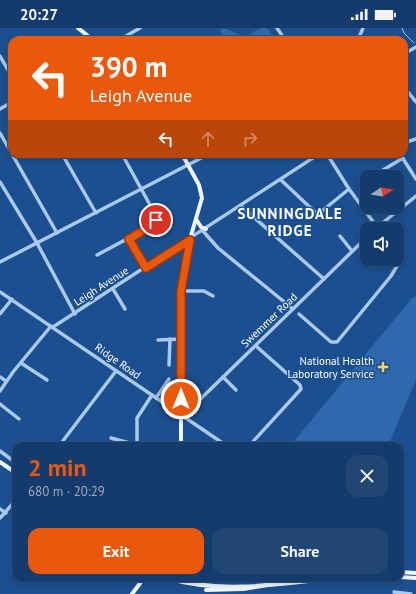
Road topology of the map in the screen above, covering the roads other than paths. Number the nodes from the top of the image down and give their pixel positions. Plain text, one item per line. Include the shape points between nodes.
1 (78, 28) edge
2 (140, 28) edge
3 (88, 36) edge
4 (126, 36) edge
5 (0, 56) edge
6 (8, 70) edge
7 (408, 92) edge
8 (416, 102) edge
9 (0, 133) edge
10 (8, 147) edge
11 (14, 158) edge
12 (64, 158) edge
13 (124, 158) edge
14 (184, 158) edge
15 (202, 158) edge
16 (313, 158) edge
17 (330, 158) edge
18 (398, 158) edge
19 (402, 158) edge
20 (189, 166) junction
21 (383, 170) dead end
22 (416, 179) edge
23 (281, 180) junction
24 (0, 182) edge
25 (143, 189) junction
26 (349, 189) junction
27 (416, 196) edge
28 (241, 206) junction
29 (96, 213) junction
30 (196, 219) junction
31 (374, 222) edge
32 (384, 222) edge
33 (204, 230) junction
34 (57, 233) junction
35 (340, 236) dead end
36 (129, 239) junction
37 (190, 240) junction
38 (37, 244) junction
39 (360, 244) edge
40 (352, 251) junction
41 (97, 255) dead end
42 (0, 262) edge
43 (397, 266) edge
44 (146, 268) junction
45 (324, 279) junction
46 (112, 289) junction
47 (181, 291) junction
48 (0, 292) edge
49 (212, 296) dead end
50 (12, 299) junction
51 (125, 309) dead end
52 (293, 309) junction
53 (0, 314) edge
54 (75, 314) junction
55 (299, 314) dead end
56 (52, 327) junction
57 (170, 339) junction
58 (181, 339) junction
59 (158, 340) dead end
60 (256, 346) junction
61 (21, 363) junction
62 (169, 365) dead end
63 (116, 371) junction
64 (0, 377) edge
65 (223, 377) junction
66 (169, 379) dead end
67 (47, 380) dead end
68 (6, 381) junction
69 (166, 386) junction
70 (236, 390) dead end
71 (0, 391) edge
72 (152, 396) junction
73 (156, 398) junction
74 (167, 400) dead end
75 (0, 404) edge
76 (182, 415) junction
77 (19, 419) dead end
78 (111, 438) dead end
79 (62, 442) edge
80 (124, 442) edge
81 (137, 442) edge
82 (181, 442) edge
83 (221, 442) edge
84 (253, 442) edge
85 (0, 452) edge
86 (12, 460) edge
87 (0, 462) edge
88 (12, 470) edge
89 (12, 505) edge
90 (0, 509) edge
91 (6, 513) junction
92 (0, 518) edge
93 (404, 572) edge
94 (416, 573) edge
95 (404, 577) edge
96 (416, 578) edge
97 (141, 582) edge
98 (175, 582) edge
99 (180, 582) edge
100 (292, 582) edge
101 (311, 582) edge
102 (192, 590) dead end
103 (198, 591) dead end
104 (243, 592) edge
105 (394, 592) dead end
106 (132, 594) edge
107 (411, 594) edge

1 - 3 main road
2 - 4 street
5 - 6 street
7 - 8 street
9 - 10 street
11 - 34 street
12 - 29 street
13 - 25 street
14 - 20 main road
15 - 20 street
16 - 23 street, Leigh Avenue
17 - 26 street
18 - 21 street
19 - 22 street
20 - 25 street
20 - 30 main road via 201,192
23 - 26 street via 316,213
23 - 28 street, Leigh Avenue
24 - 38 street
25 - 29 street
25 - 36 street via 156,220 153,225
26 - 31 street
27 - 32 street
28 - 33 street, Leigh Avenue
28 - 45 street
29 - 34 street
30 - 33 main road
30 - 37 main road
33 - 37 street, Leigh Avenue
33 - 52 street via 218,248
34 - 38 street
35 - 40 street
36 - 41 street
36 - 44 street
37 - 44 street, Leigh Avenue
37 - 47 main road
38 - 42 street
38 - 54 street
39 - 40 street, Swemmer Road
40 - 45 street, Swemmer Road
43 - 55 street via 340,339 331,342
44 - 46 street, Leigh Avenue
45 - 52 street, Swemmer Road
46 - 51 street
46 - 54 street, Leigh Avenue
47 - 49 street via 204,291
47 - 58 main road
48 - 50 street, Ridge Road
50 - 53 street
50 - 56 street, Ridge Road
52 - 60 street, Swemmer Road
54 - 56 street, Leigh Avenue
56 - 61 street, Leigh Avenue
56 - 63 street, Ridge Road
57 - 58 street
57 - 59 street
57 - 62 street
58 - 76 main road
60 - 65 street, Swemmer Road
60 - 84 street via 300,385 301,389
61 - 67 street
61 - 68 street, Leigh Avenue
63 - 72 street, Ridge Road
63 - 79 street
64 - 68 street
65 - 70 street
65 - 76 street, Swemmer Road
66 - 69 street
68 - 71 street, Leigh Avenue
69 - 73 street
69 - 74 street
72 - 73 street, Ridge Road
72 - 81 street via 137,418
73 - 76 street, Ridge Road
75 - 77 street
76 - 82 main road
76 - 83 street, Ridge Road
78 - 80 street
85 - 86 street
87 - 88 main road
89 - 91 street
90 - 91 street
91 - 92 street
93 - 94 main road
95 - 96 main road
97 - 106 main road
98 - 102 main road
99 - 104 main road via 198,589
100 - 104 main road
101 - 104 main road
103 - 104 main road
105 - 107 street

